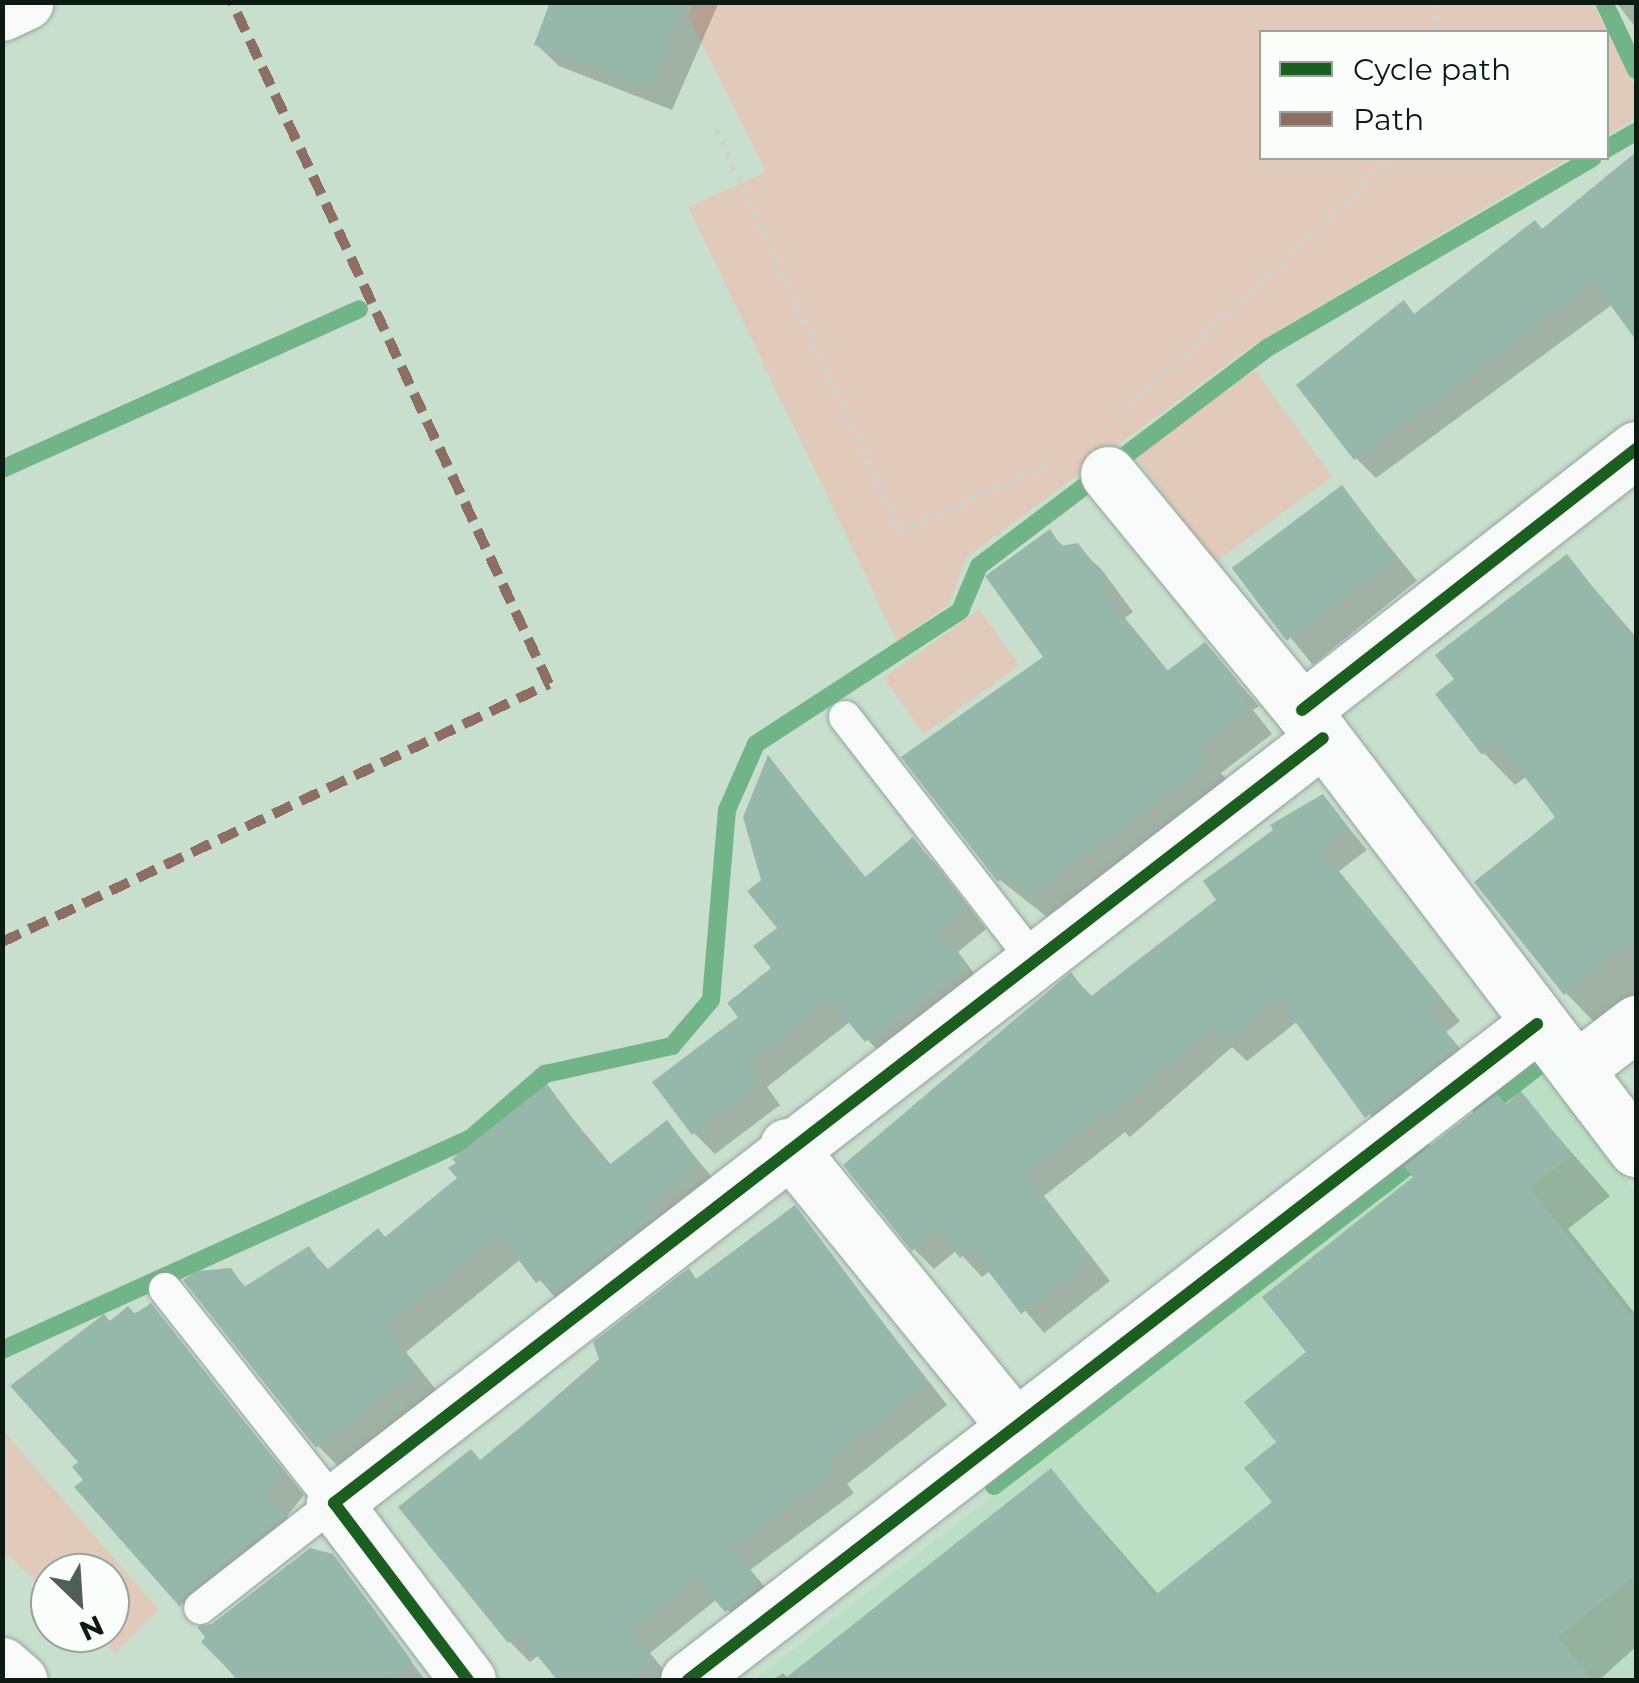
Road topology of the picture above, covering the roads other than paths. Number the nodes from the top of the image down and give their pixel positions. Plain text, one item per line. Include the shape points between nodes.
1 (26, 2) edge
2 (2, 13) edge
3 (1636, 449) edge
4 (1096, 462) road end
5 (845, 717) dead end
6 (1312, 724) junction
7 (1033, 959) junction
8 (1636, 1023) edge
9 (1537, 1024) junction
10 (1576, 1069) junction
11 (787, 1146) junction
12 (1636, 1149) edge
13 (166, 1289) dead end
14 (1015, 1427) junction
15 (334, 1504) junction
16 (200, 1608) dead end
17 (2, 1665) edge
18 (19, 1680) edge
19 (468, 1680) edge
20 (688, 1680) edge

1 - 2 main road
3 - 6 main road
4 - 6 main road
5 - 7 lane
6 - 7 main road
6 - 9 main road
7 - 11 main road
8 - 10 main road
9 - 10 main road
9 - 14 main road
10 - 12 main road
11 - 14 main road
11 - 15 main road
13 - 15 lane
14 - 20 main road
15 - 16 lane
15 - 19 main road
17 - 18 main road

